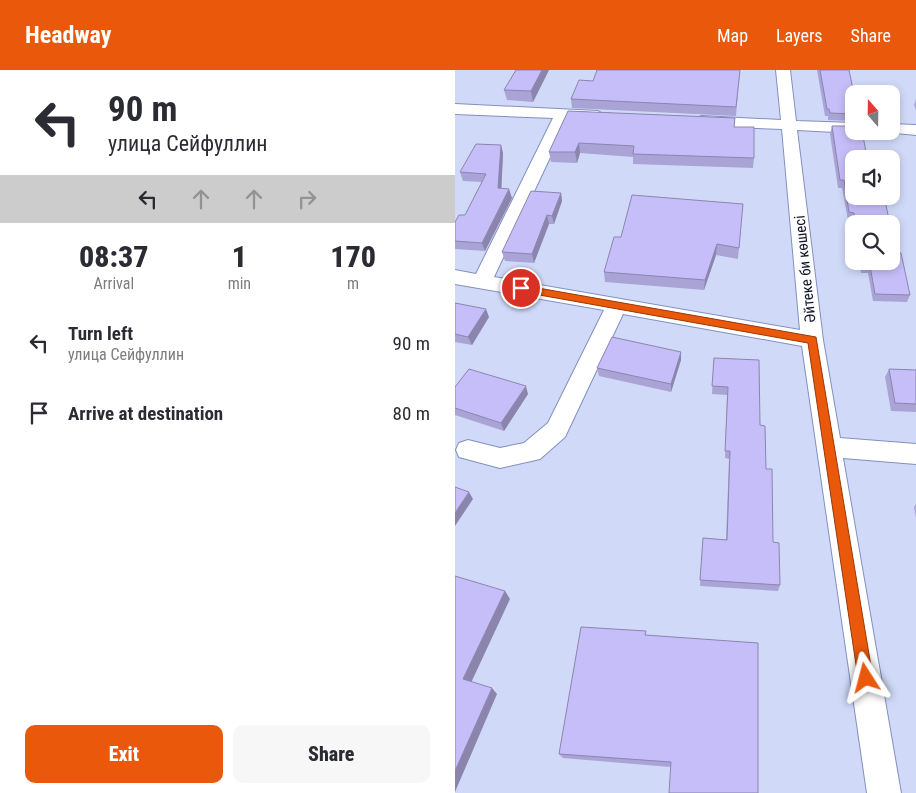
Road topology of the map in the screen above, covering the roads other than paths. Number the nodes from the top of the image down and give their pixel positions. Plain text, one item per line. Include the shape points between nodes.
1 (783, 70) edge
2 (455, 109) edge
3 (562, 114) junction
4 (611, 117) edge
5 (691, 121) edge
6 (790, 126) junction
7 (845, 128) edge
8 (900, 129) edge
9 (916, 130) edge
10 (455, 277) edge
11 (482, 282) junction
12 (617, 305) junction
13 (813, 340) junction
14 (829, 447) junction
15 (468, 450) dead end
16 (916, 454) edge
17 (884, 793) edge

1 - 6 street, Әйтеке би көшесі
2 - 3 street
3 - 4 street
3 - 11 street
5 - 6 street
6 - 7 street
6 - 13 street, Әйтеке би көшесі
8 - 9 street
10 - 11 street
11 - 12 street
12 - 13 street
12 - 15 street via 557,430 531,452 500,458
13 - 14 street, Әйтеке би көшесі
14 - 16 street
14 - 17 street, Әйтеке би көшесі

